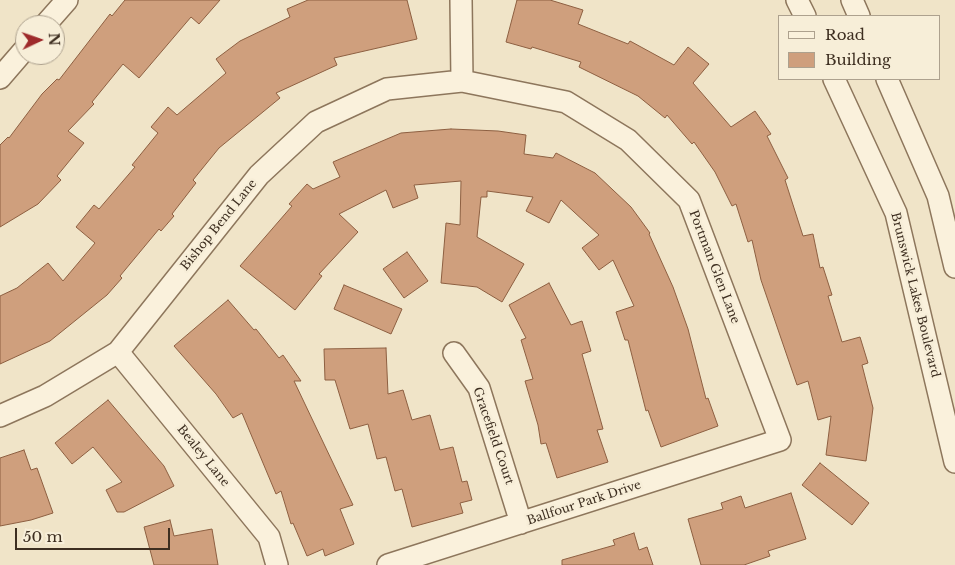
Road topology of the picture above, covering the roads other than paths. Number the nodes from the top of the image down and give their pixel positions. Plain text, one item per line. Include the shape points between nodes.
1 (67, 0) edge
2 (461, 0) edge
3 (797, 0) edge
4 (852, 0) edge
5 (54, 15) edge
6 (804, 15) edge
7 (859, 15) edge
8 (15, 61) edge
9 (0, 78) edge
10 (834, 80) edge
11 (887, 80) edge
12 (462, 81) junction
13 (955, 267) edge
14 (118, 352) junction
15 (454, 353) dead end
16 (0, 416) edge
17 (780, 440) joint
18 (955, 462) edge
19 (521, 523) junction
20 (277, 565) edge
21 (388, 565) edge

1 - 5 street
2 - 12 street
3 - 6 street
4 - 7 street
8 - 9 street
10 - 18 street, Brunswick Lakes Boulevard via 896,213
11 - 13 street via 938,196
12 - 14 street, Bishop Bend Lane via 388,89 316,122 259,175
12 - 17 street, Portman Glen Lane via 566,102 628,140 689,200
14 - 16 street, Bishop Bend Lane via 45,396
14 - 20 street, Bealey Lane via 269,537
15 - 19 street, Gracefield Court via 479,388
17 - 19 street, Ballfour Park Drive
19 - 21 street, Ballfour Park Drive

